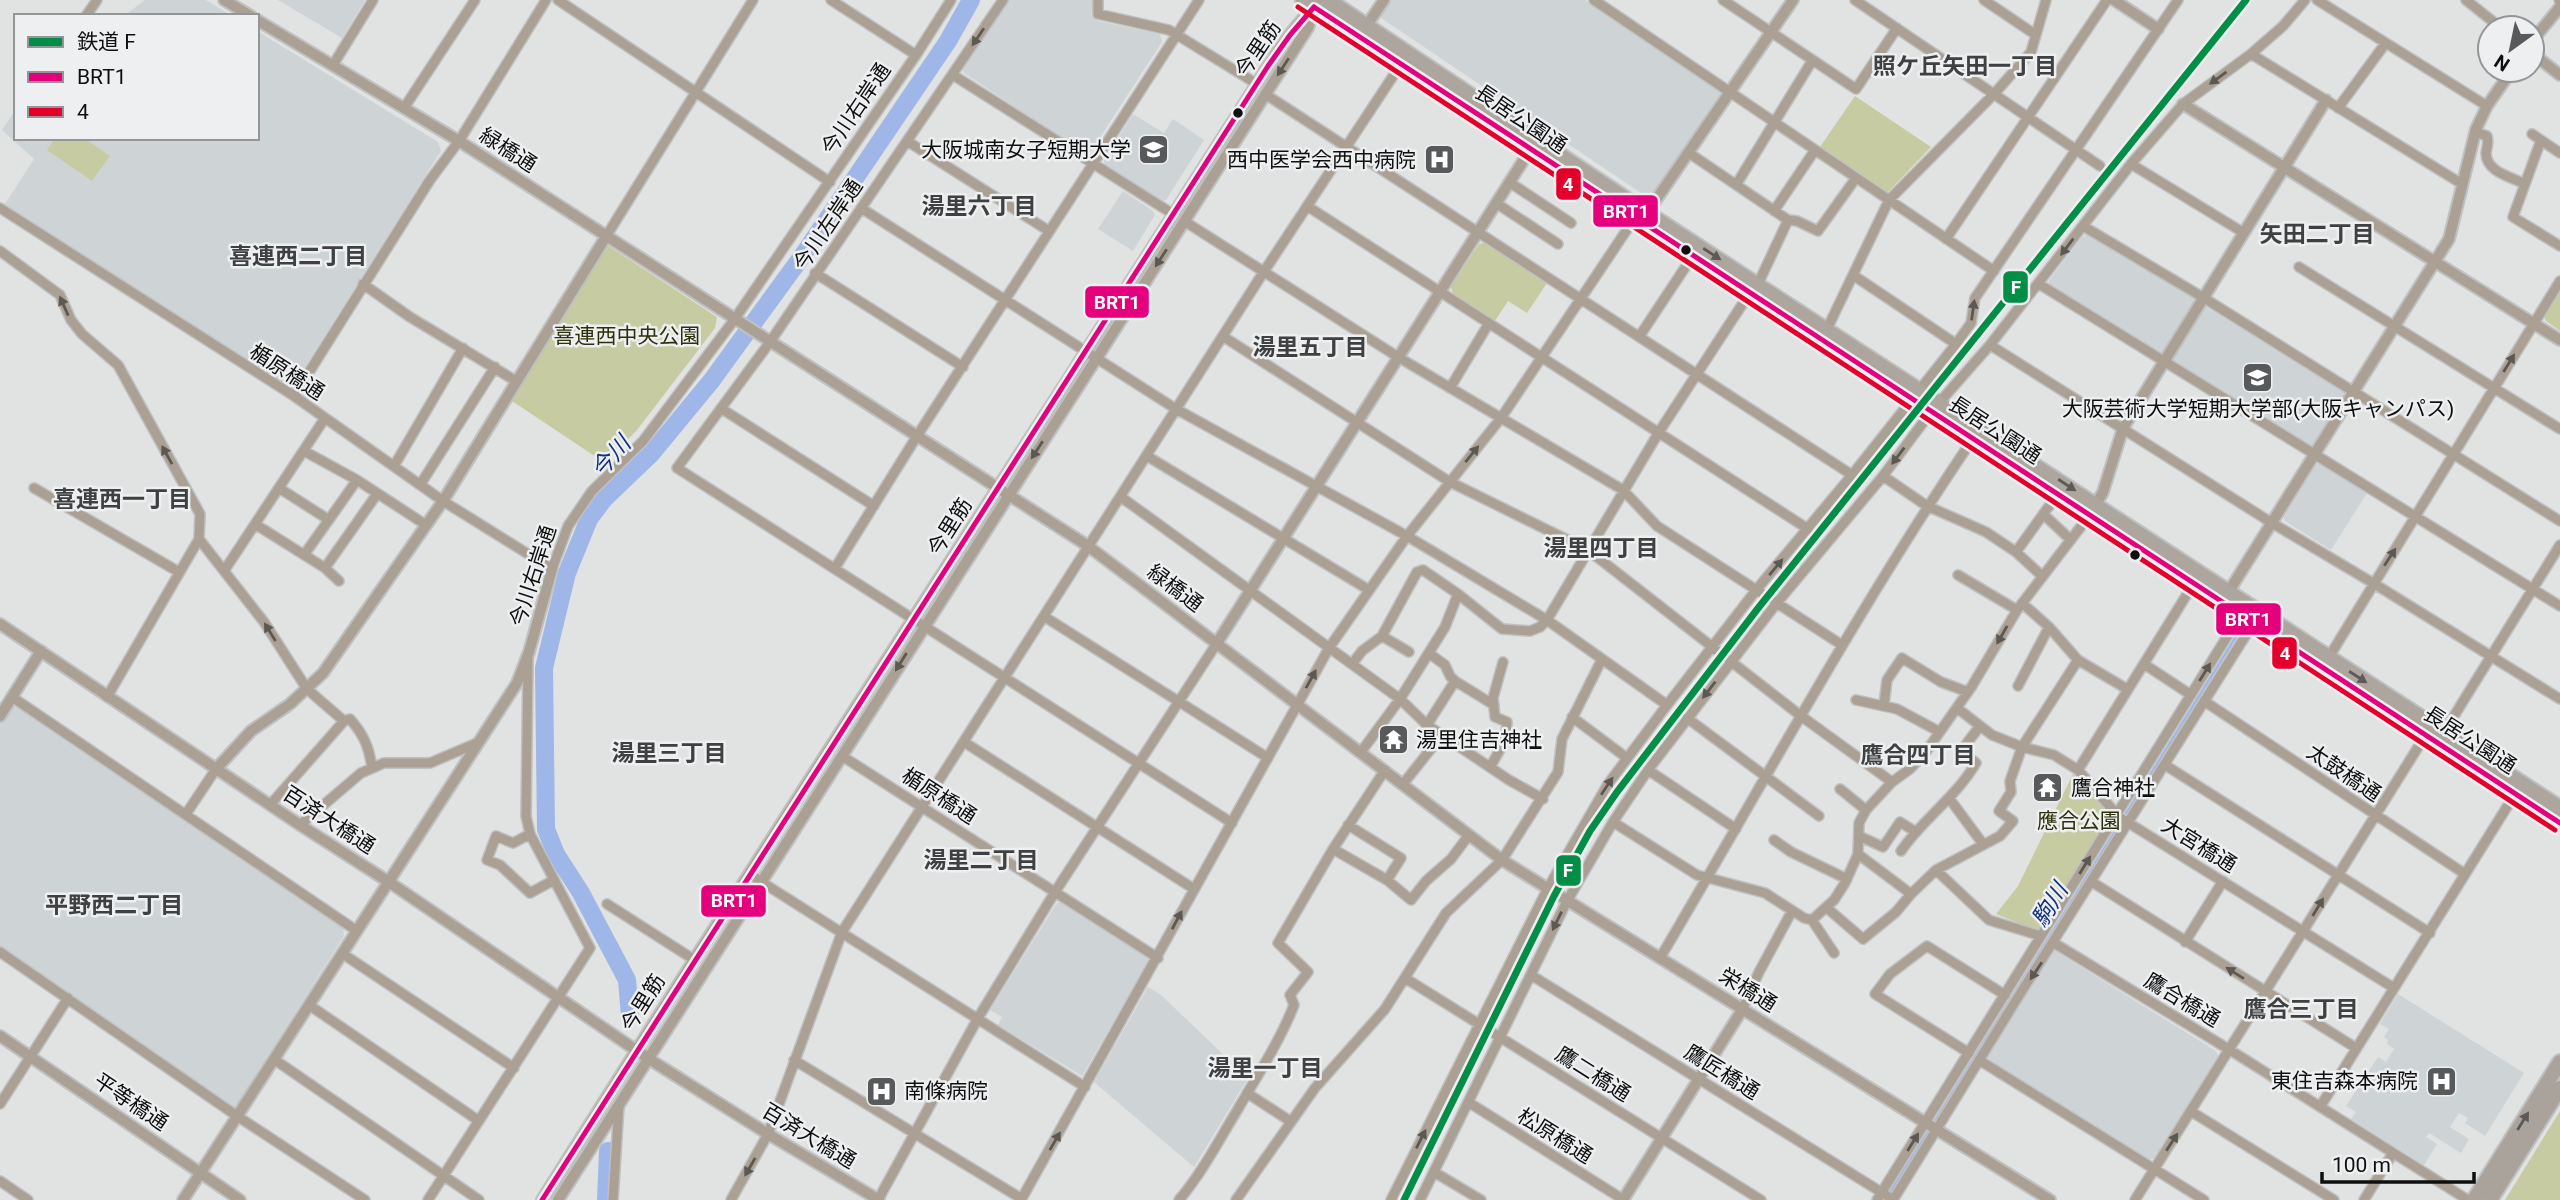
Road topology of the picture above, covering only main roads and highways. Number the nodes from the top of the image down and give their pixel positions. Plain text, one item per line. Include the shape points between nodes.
1 (1328, 0) edge
2 (1311, 2) edge
3 (1641, 216) junction
4 (1754, 289) junction
5 (1916, 395) junction
6 (1936, 408) junction
7 (2093, 510) junction
8 (2226, 596) junction
9 (2251, 613) junction
10 (2560, 808) edge
11 (2560, 823) edge
12 (2560, 1062) edge
13 (2560, 1088) edge
14 (2474, 1200) edge
15 (2490, 1200) edge

1 - 3 highway, 長居公園通
2 - 3 highway, 長居公園通 via 1530,150
3 -> 4 highway, 長居公園通
3 - 4 highway, 長居公園通 via 1692,257
4 - 5 highway, 長居公園通
4 - 5 highway, 長居公園通 via 1827,329
5 - 6 highway, 長居公園通
6 -> 7 highway, 長居公園通
6 - 7 highway, 長居公園通 via 1972,440 2057,495
7 - 8 highway, 長居公園通
7 - 8 highway, 長居公園通 via 2194,583
8 - 9 highway, 長居公園通
9 -> 10 highway, 長居公園通 via 2329,657
9 - 11 highway, 長居公園通 via 2425,736
14 -> 12 main road
13 - 15 main road

